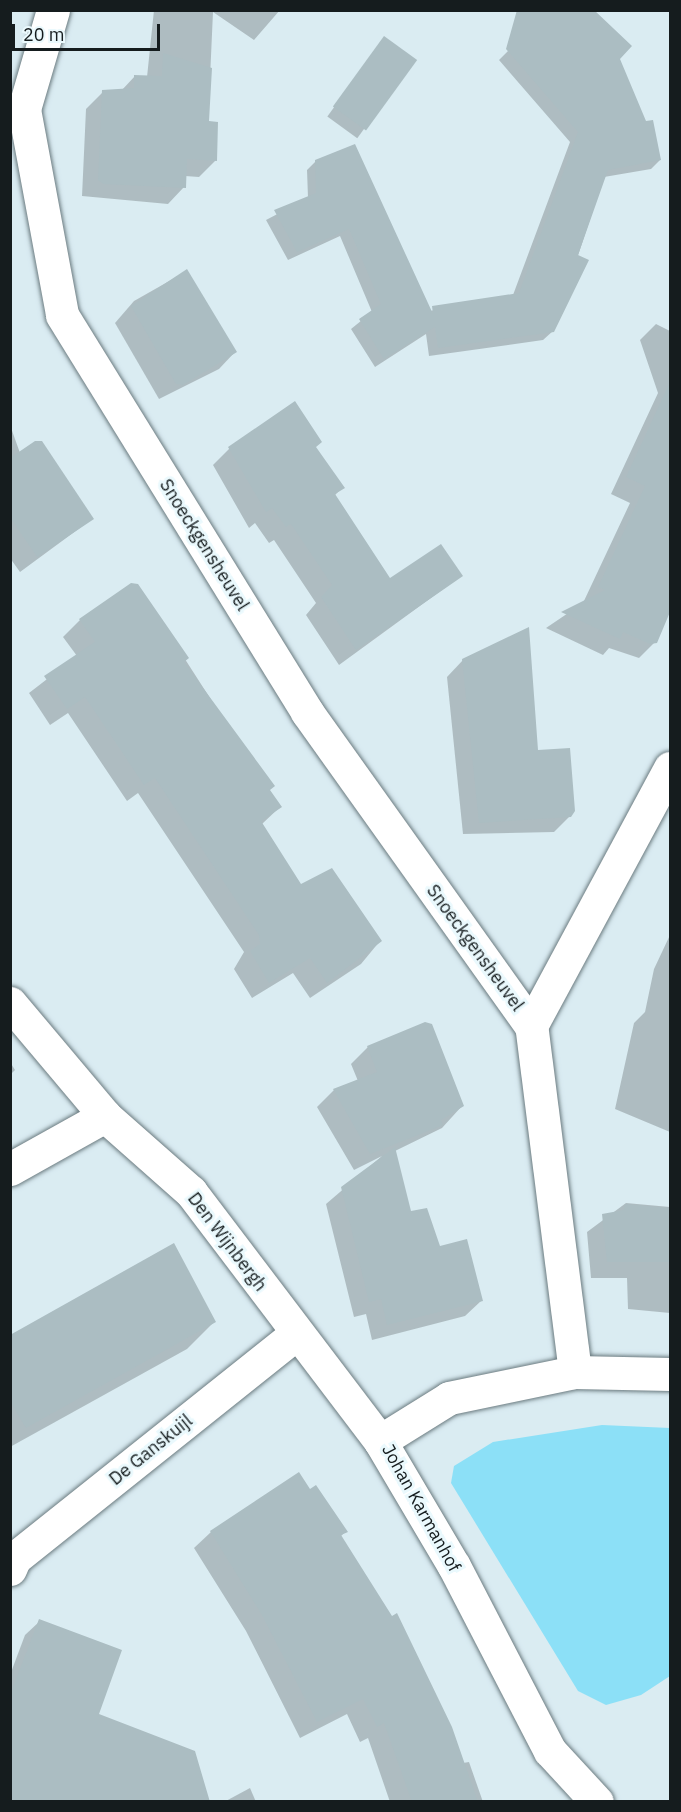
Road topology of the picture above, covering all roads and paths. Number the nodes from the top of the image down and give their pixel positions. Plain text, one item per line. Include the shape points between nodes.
1 (53, 10) edge
2 (670, 768) edge
3 (10, 1003) edge
4 (531, 1026) junction
5 (105, 1116) junction
6 (10, 1169) edge
7 (296, 1334) junction
8 (575, 1372) junction
9 (670, 1374) edge
10 (380, 1441) junction
11 (10, 1569) edge
12 (597, 1802) edge

1 - 4 street, Snoeckgensheuvel via 24,109 62,315 307,712
2 - 4 street, Snoeckgensheuvel
3 - 5 street, Den Wijnbergh
4 - 8 street, Snoeckgensheuvel
5 - 6 street
5 - 7 street, Den Wijnbergh via 191,1192
7 - 10 street, Den Wijnbergh
7 - 11 street, De Ganskuijl via 15,1558
8 - 9 street, Johan Karmanhof
8 - 10 street, Johan Karmanhof via 449,1398
10 - 12 street, Johan Karmanhof via 454,1566 549,1750

